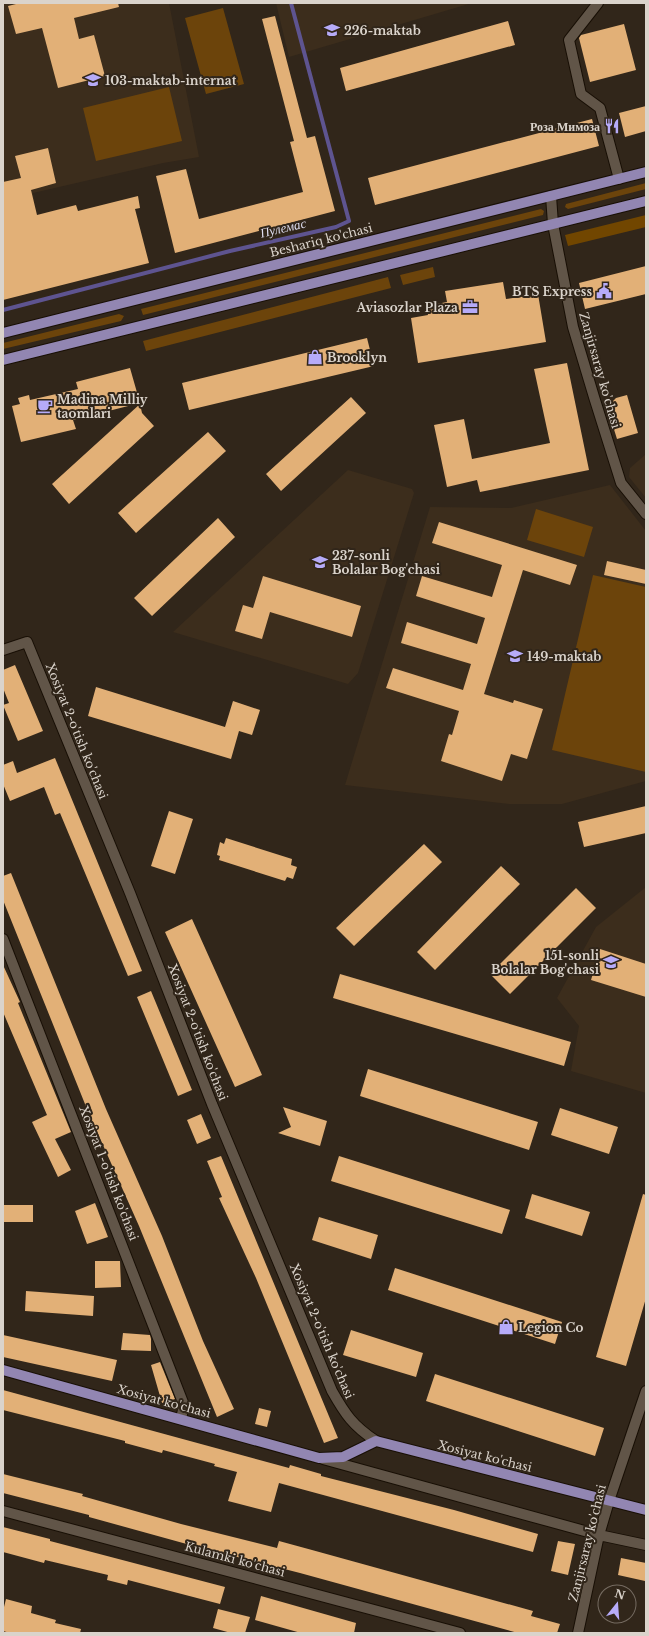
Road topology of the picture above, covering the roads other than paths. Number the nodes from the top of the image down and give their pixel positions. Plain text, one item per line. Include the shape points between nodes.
1 (598, 3) edge
2 (646, 172) edge
3 (618, 179) junction
4 (551, 196) junction
5 (646, 201) edge
6 (553, 224) junction
7 (3, 332) edge
8 (3, 360) edge
9 (646, 514) edge
10 (3, 650) edge
11 (3, 939) edge
12 (3, 1370) edge
13 (646, 1391) edge
14 (181, 1419) junction
15 (376, 1441) junction
16 (319, 1458) junction
17 (609, 1501) junction
18 (646, 1510) edge
19 (3, 1511) edge
20 (599, 1535) junction
21 (646, 1545) edge
22 (460, 1633) edge
23 (578, 1633) edge

1 - 3 street via 569,40 581,94 600,108
2 - 3 main road, Beshariq ko'chasi
3 - 4 main road, Beshariq ko'chasi
4 - 6 street, Zanjirsaray ko'chasi
4 - 7 main road, Beshariq ko'chasi
5 - 6 main road
6 - 8 main road
6 - 9 street, Zanjirsaray ko'chasi via 573,327 621,483
10 - 15 street, Xosiyat 2-o'tish ko'chasi via 27,642 130,893 212,1104 332,1391 351,1421
11 - 14 street, Xosiyat 1-o'tish ko'chasi via 184,1405
12 - 14 main road, Xosiyat ko'chasi
13 - 17 street, Zanjirsaray ko'chasi
14 - 16 main road, Xosiyat ko'chasi
15 - 16 main road, Xosiyat ko'chasi via 343,1457
15 - 17 main road, Xosiyat ko'chasi
16 - 20 street, Xosiyat ko'chasi
17 - 18 main road, Xosiyat ko'chasi
17 - 20 street, Zanjirsaray ko'chasi
19 - 22 street, Kulamki ko'chasi
20 - 21 street, Xosiyat ko'chasi
20 - 23 street, Zanjirsaray ko'chasi

